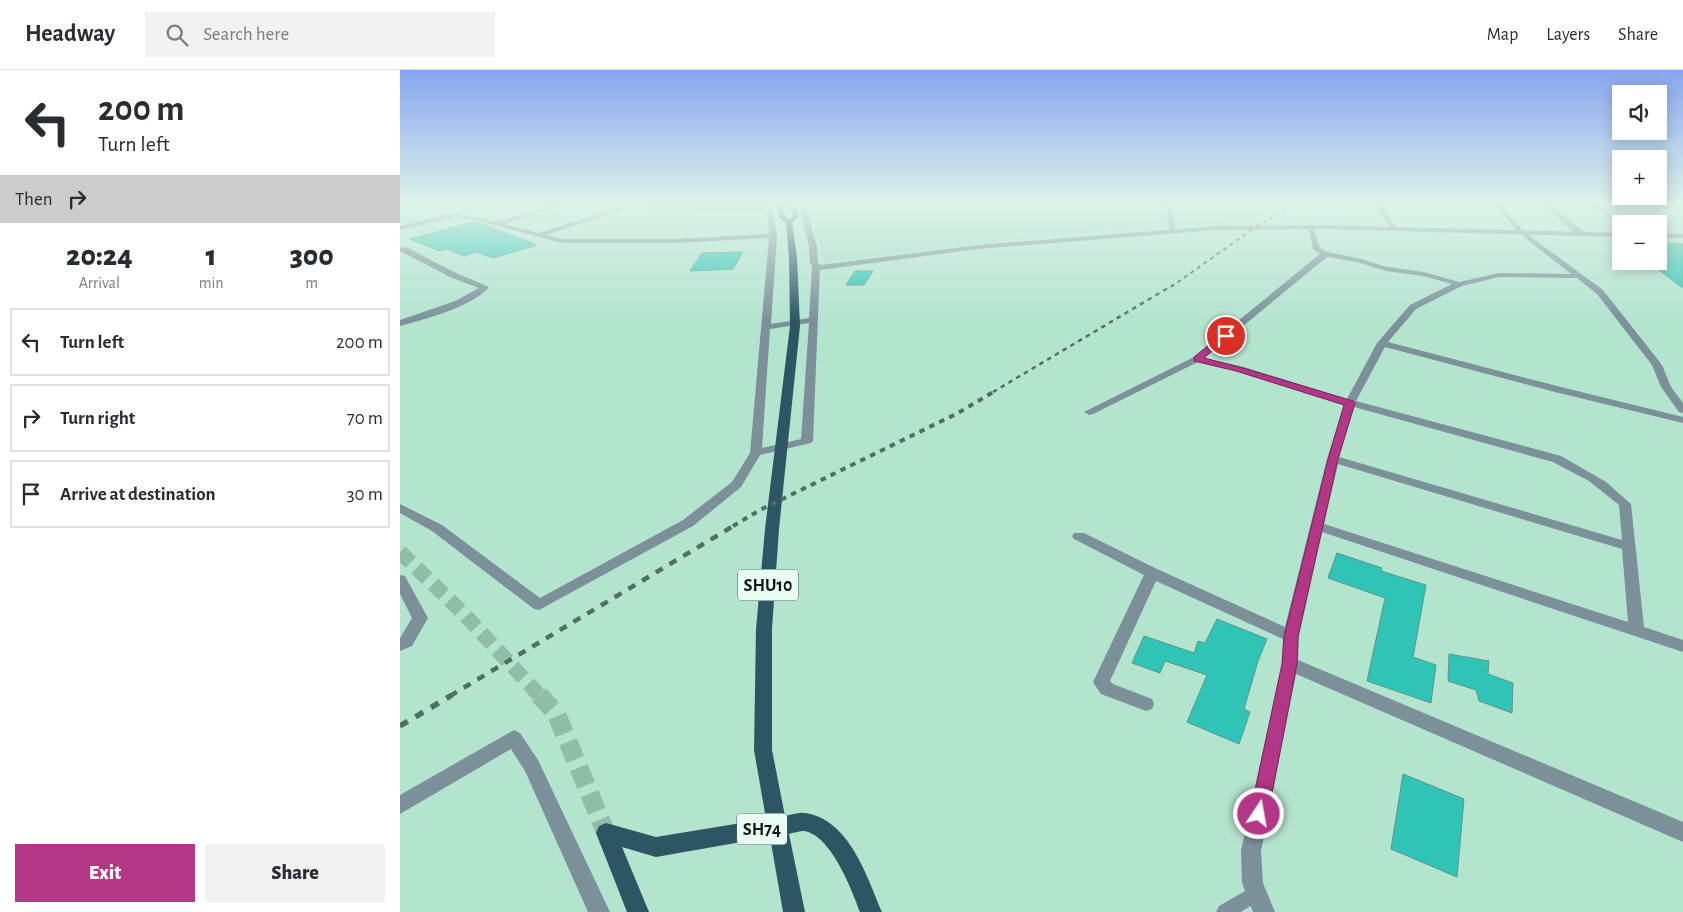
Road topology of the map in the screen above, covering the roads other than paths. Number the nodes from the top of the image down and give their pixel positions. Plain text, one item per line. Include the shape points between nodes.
1 (773, 242) edge
2 (791, 242) edge
3 (812, 242) edge
4 (1035, 242) edge
5 (1315, 242) edge
6 (1535, 242) edge
7 (401, 249) edge
8 (1324, 254) junction
9 (816, 266) junction
10 (1579, 276) junction
11 (1459, 284) junction
12 (814, 320) junction
13 (400, 323) edge
14 (766, 327) junction
15 (1382, 343) junction
16 (1198, 359) junction
17 (1350, 403) junction
18 (1683, 410) edge
19 (1089, 412) dead end
20 (1683, 420) edge
21 (756, 453) junction
22 (1333, 459) junction
23 (400, 508) edge
24 (1317, 526) junction
25 (1080, 536) dead end
26 (1630, 547) junction
27 (1152, 573) junction
28 (400, 580) edge
29 (1637, 632) junction
30 (1291, 636) junction
31 (400, 645) edge
32 (1683, 646) edge
33 (1290, 664) junction
34 (1146, 704) dead end
35 (400, 805) edge
36 (1683, 832) edge
37 (1254, 894) junction
38 (599, 912) edge
39 (638, 912) edge
40 (794, 912) edge
41 (871, 912) edge
42 (1225, 912) edge
43 (1264, 912) edge

1 - 14 street
2 - 40 main road, SHU10 via 794,326 764,629 763,750
3 - 9 street
4 - 9 street via 882,258 833,267
5 - 8 street
6 - 10 street
7 - 13 street via 485,287 463,301
8 - 11 street
8 - 16 street
9 - 12 street
10 - 11 street via 1499,275
10 - 18 street via 1600,292 1657,364 1666,387
11 - 15 street via 1413,307
12 - 14 street
12 - 21 street via 807,441
14 - 21 street
15 - 17 street
15 - 20 street
16 - 17 street
16 - 19 street
17 - 22 street
17 - 26 street via 1556,458 1626,504
21 - 23 street via 737,484 688,522 539,605 437,528
22 - 24 street
22 - 26 street
24 - 29 street
24 - 30 street
25 - 27 street
26 - 29 street
27 - 30 street
27 - 34 street via 1101,682 1107,690
28 - 31 street via 420,618 406,642
29 - 32 street
30 - 33 street
33 - 36 street
33 - 37 street via 1251,851 1249,867
35 - 38 street via 514,738 532,766
37 - 42 lane
37 - 43 street
39 - 41 main road, SH74 via 606,833 656,847 804,822 824,830 843,854 858,878

